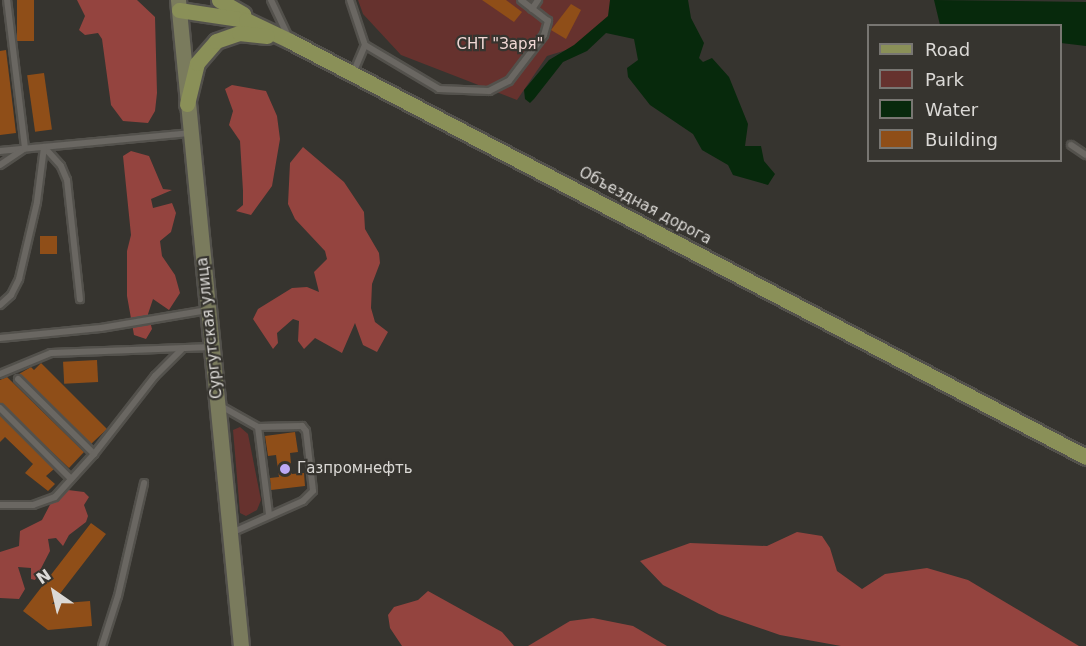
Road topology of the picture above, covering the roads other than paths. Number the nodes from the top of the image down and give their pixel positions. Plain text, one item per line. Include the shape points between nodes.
1 (7, 0) edge
2 (219, 0) edge
3 (271, 0) edge
4 (350, 0) edge
5 (521, 0) edge
6 (538, 0) edge
7 (179, 5) edge
8 (532, 9) junction
9 (290, 41) junction
10 (365, 45) junction
11 (352, 73) junction
12 (187, 104) junction
13 (189, 133) junction
14 (1071, 145) dead end
15 (44, 147) junction
16 (25, 148) junction
17 (0, 151) edge
18 (1086, 155) edge
19 (0, 165) edge
20 (80, 299) dead end
21 (0, 305) edge
22 (208, 310) junction
23 (0, 338) edge
24 (212, 347) junction
25 (182, 350) junction
26 (0, 374) edge
27 (18, 379) dead end
28 (218, 404) junction
29 (0, 408) edge
30 (258, 427) junction
31 (94, 454) junction
32 (1086, 457) edge
33 (71, 479) junction
34 (144, 483) dead end
35 (0, 505) edge
36 (269, 514) junction
37 (231, 534) junction
38 (102, 646) edge
39 (241, 646) edge

1 - 16 lane
2 - 9 main road
3 - 9 lane
4 - 10 lane
5 - 8 lane
6 - 8 lane
7 - 9 main road, Объездная дорога via 226,15
7 - 12 main road, Сургутская улица
8 - 10 lane via 548,21 544,34 509,81 489,91 439,89
9 - 11 main road, Объездная дорога
9 - 12 main road via 239,33 216,41 197,63
10 - 11 lane
11 - 32 main road, Объездная дорога
12 - 13 main road, Сургутская улица
13 - 15 lane
13 - 22 main road, Сургутская улица
14 - 18 lane
15 - 16 lane
15 - 20 lane via 61,166 67,180
15 - 21 lane via 38,202 19,279
16 - 17 lane
16 - 19 lane
22 - 23 lane via 101,328
22 - 24 main road, Сургутская улица
24 - 25 lane
24 - 28 main road, Сургутская улица
25 - 26 lane via 51,353
25 - 31 lane via 155,376
27 - 31 lane
28 - 30 lane
28 - 37 main road, Сургутская улица
29 - 33 lane
30 - 36 lane
30 - 36 lane via 297,423 306,431 313,491 303,501
31 - 33 lane
33 - 35 lane via 45,502
34 - 38 lane via 118,597
36 - 37 lane
37 - 39 main road, Сургутская улица

